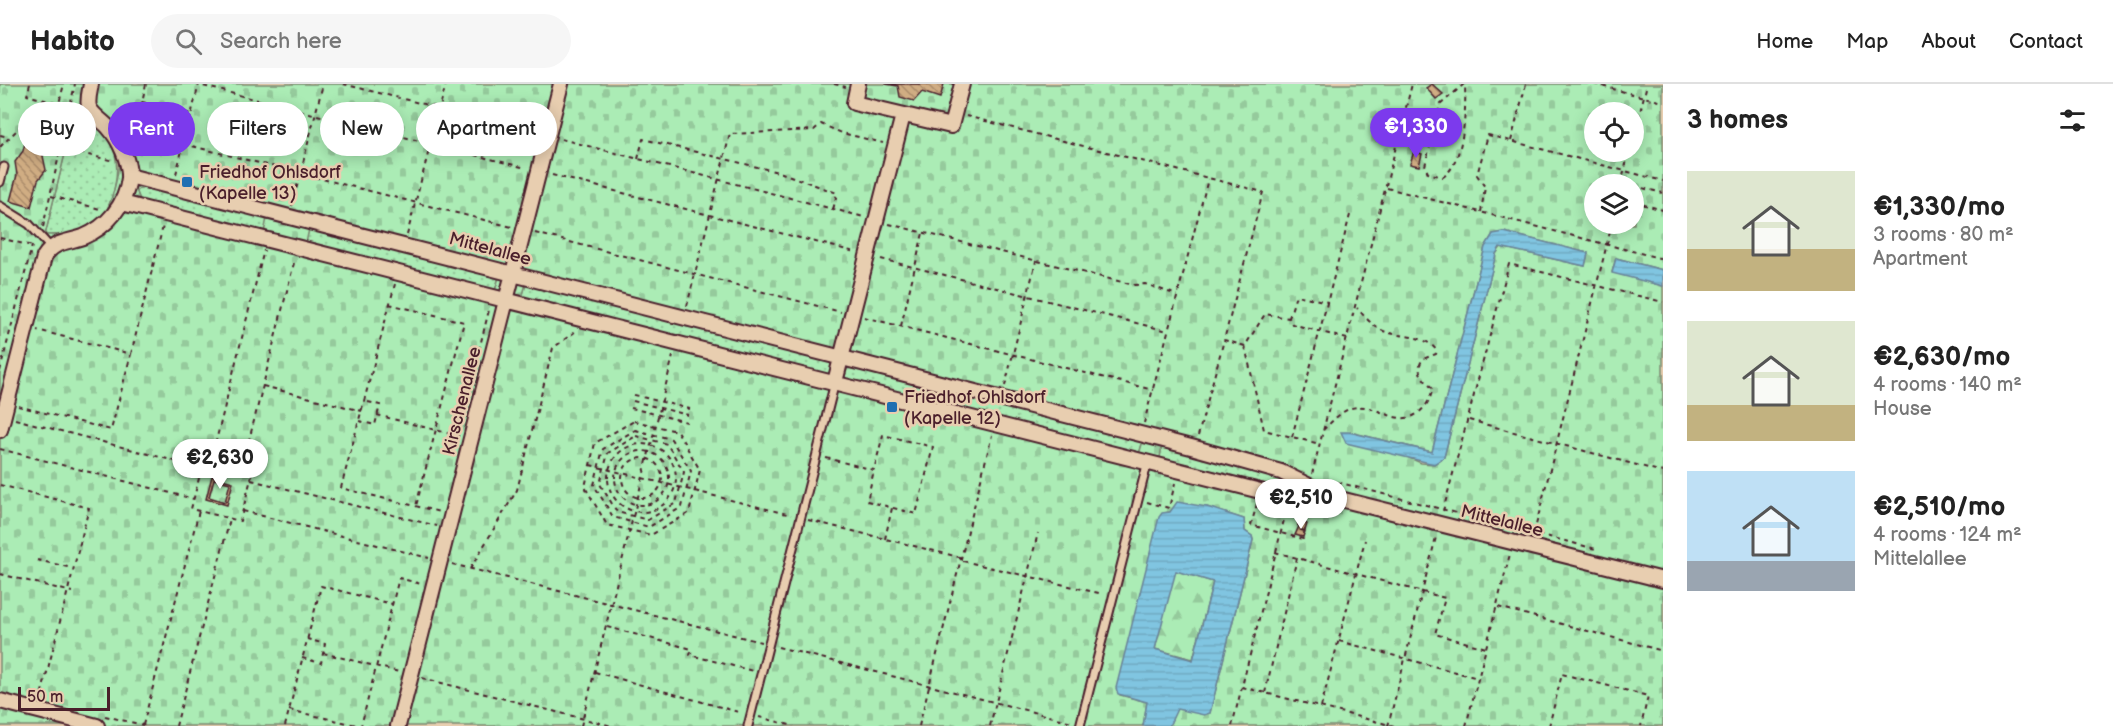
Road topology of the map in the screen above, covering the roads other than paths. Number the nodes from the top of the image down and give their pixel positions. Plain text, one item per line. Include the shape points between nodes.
1 (92, 84) edge
2 (561, 84) edge
3 (858, 84) edge
4 (962, 84) edge
5 (903, 115) junction
6 (4, 167) dead end
7 (128, 170) junction
8 (0, 182) edge
9 (0, 206) edge
10 (119, 208) junction
11 (50, 247) junction
12 (513, 274) junction
13 (507, 299) junction
14 (842, 357) junction
15 (835, 382) junction
16 (3, 416) edge
17 (1148, 436) junction
18 (1148, 461) junction
19 (1332, 497) junction
20 (1663, 580) edge
21 (0, 701) edge
22 (97, 726) edge
23 (398, 726) edge
24 (748, 726) edge
25 (1080, 726) edge

1 - 7 street via 90,108 117,139
2 - 12 street, Kirschenallee
3 - 5 street via 854,102
4 - 5 street via 951,126
5 - 14 street
6 - 8 lane
7 - 10 street
7 - 12 street, Mittelallee via 173,186
9 - 11 lane
10 - 11 street via 98,230
10 - 13 street, Mittelallee via 166,214
11 - 16 street via 44,257
12 - 13 street, Kirschenallee
12 - 14 street, Mittelallee
13 - 15 street, Mittelallee
13 - 23 street, Kirschenallee
14 - 15 street
14 - 17 street, Mittelallee
15 - 18 street, Mittelallee
15 - 24 lane
17 - 18 street
17 - 19 street, Mittelallee via 1311,479
18 - 19 street, Mittelallee via 1272,494
18 - 25 lane
19 - 20 street, Mittelallee via 1441,517 1513,543
21 - 22 street

